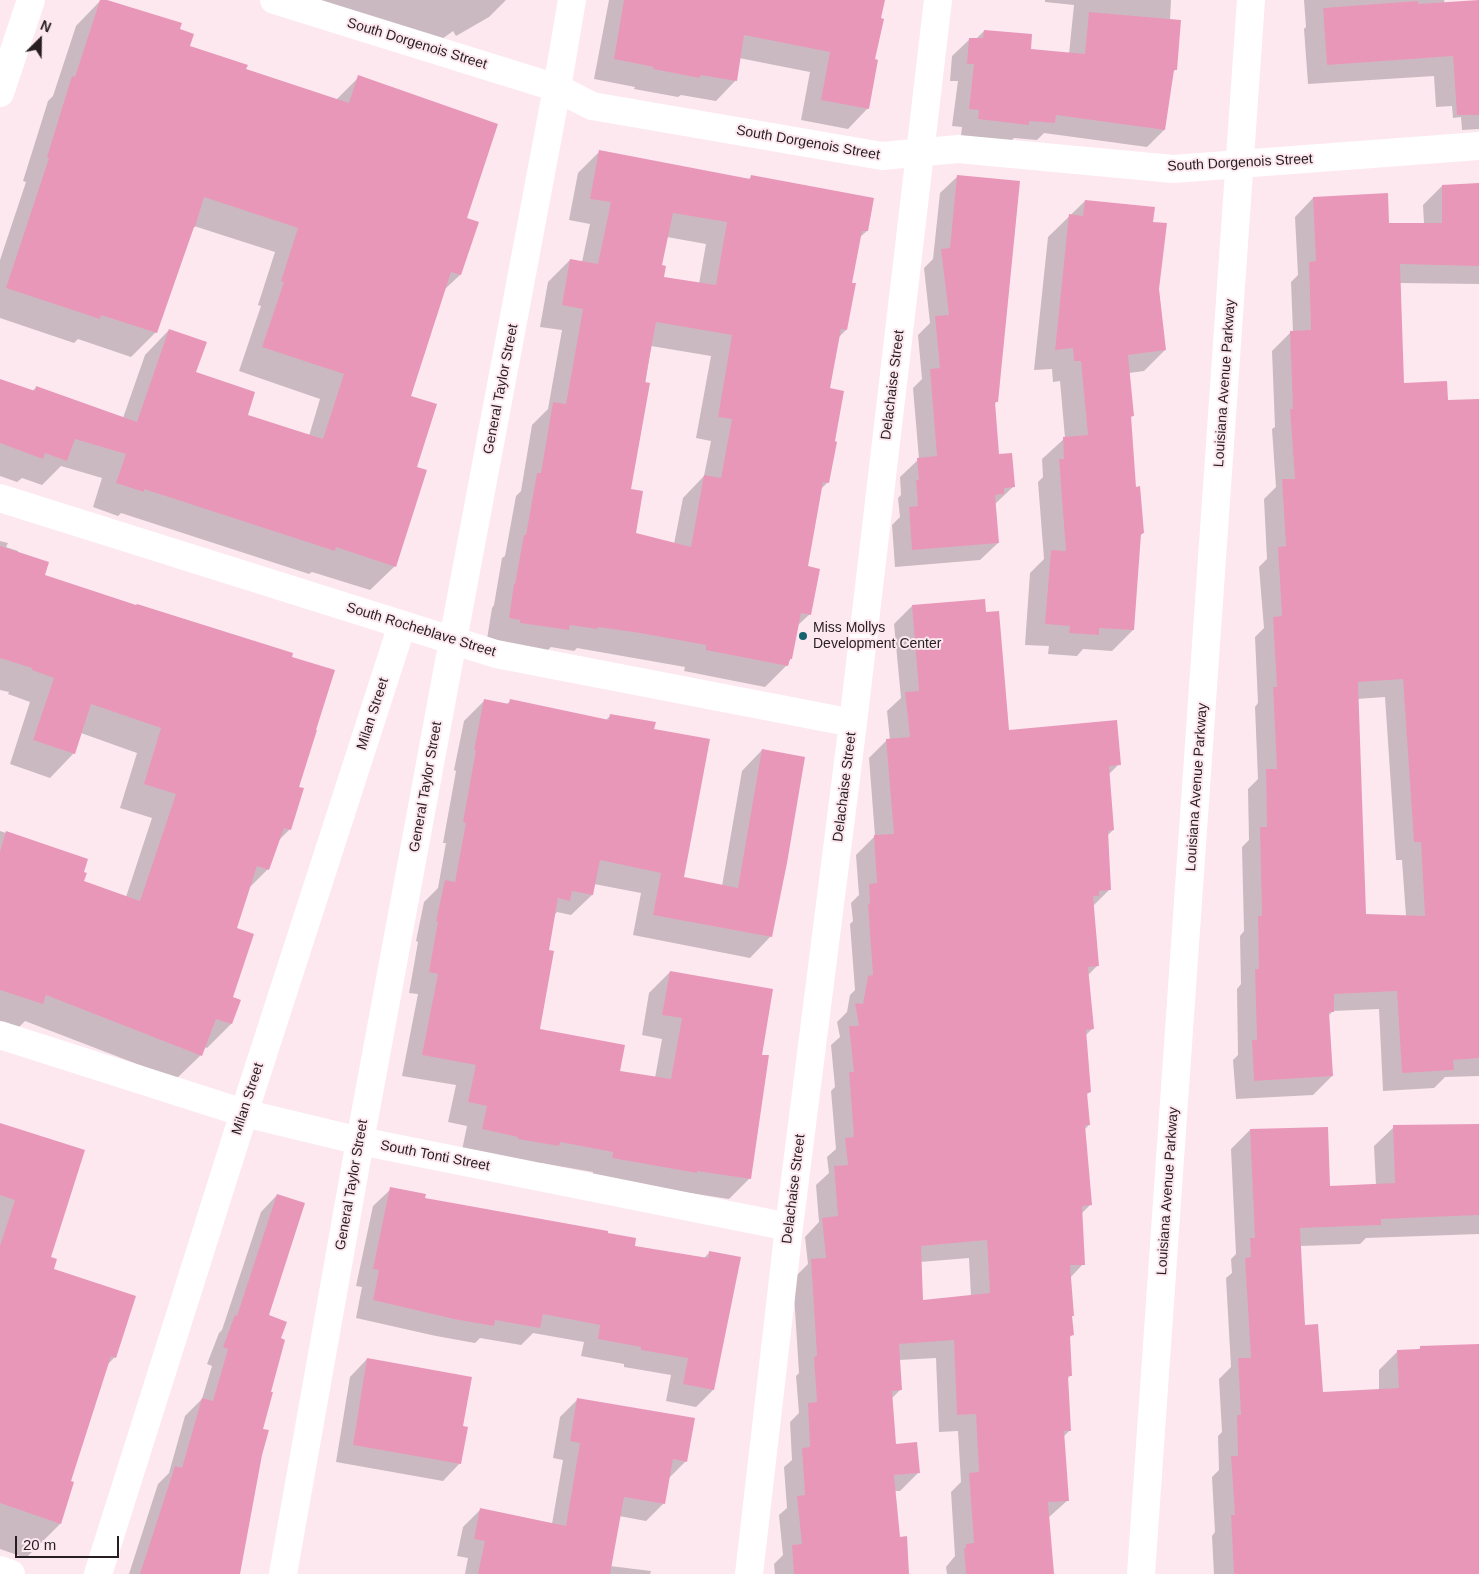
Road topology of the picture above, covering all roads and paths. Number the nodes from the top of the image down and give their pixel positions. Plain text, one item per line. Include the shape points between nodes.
1 (31, 0) edge
2 (274, 0) edge
3 (572, 0) edge
4 (938, 0) edge
5 (1251, 0) edge
6 (558, 88) junction
7 (0, 93) edge
8 (1479, 146) edge
9 (920, 153) junction
10 (1240, 164) junction
11 (0, 498) edge
12 (402, 625) junction
13 (453, 640) junction
14 (853, 723) junction
15 (0, 1035) edge
16 (244, 1113) junction
17 (360, 1141) junction
18 (789, 1227) junction
19 (0, 1570) edge
20 (11, 1574) edge
21 (98, 1574) edge
22 (282, 1574) edge
23 (749, 1574) edge
24 (1141, 1574) edge

1 - 7 street
2 - 6 street, South Dorgenois Street
3 - 6 street, General Taylor Street
4 - 9 street, Delachaise Street
5 - 10 street, Louisiana Avenue Parkway
6 - 9 street, South Dorgenois Street via 592,106 882,156
6 - 13 street, General Taylor Street
8 - 10 street, South Dorgenois Street
9 - 10 street, South Dorgenois Street via 958,149 1173,168
9 - 14 street, Delachaise Street
10 - 24 street, Louisiana Avenue Parkway
11 - 12 street, South Rocheblave Street
12 - 13 street, South Rocheblave Street
12 - 16 street, Milan Street
13 - 14 street, South Rocheblave Street via 496,654
13 - 17 street, General Taylor Street
14 - 18 street, Delachaise Street
15 - 16 street, South Tonti Street
16 - 17 street, South Tonti Street
16 - 21 street, Milan Street
17 - 18 street, South Tonti Street
17 - 22 street, General Taylor Street
18 - 23 street, Delachaise Street
19 - 20 street

